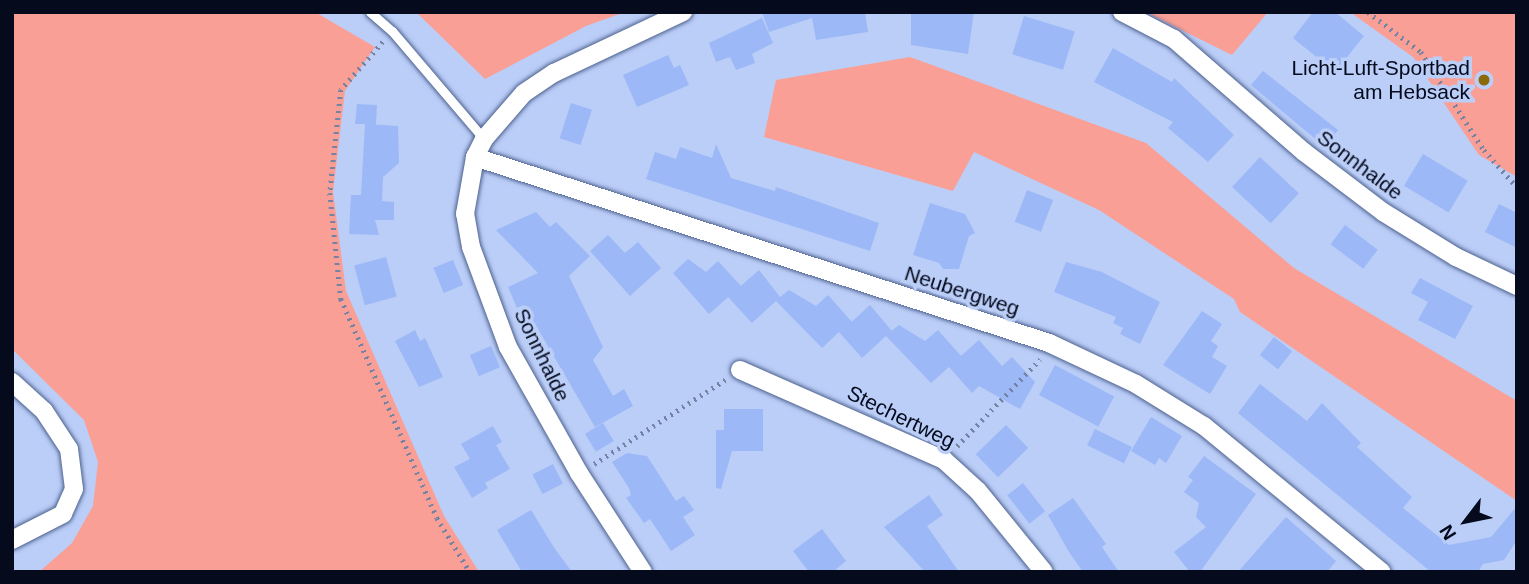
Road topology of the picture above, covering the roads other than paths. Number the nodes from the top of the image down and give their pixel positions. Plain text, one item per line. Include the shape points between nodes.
1 (370, 12) edge
2 (683, 12) edge
3 (1122, 12) edge
4 (484, 139) junction
5 (475, 157) junction
6 (1517, 286) edge
7 (740, 370) road end
8 (12, 382) edge
9 (12, 540) edge
10 (643, 572) edge
11 (1044, 572) edge
12 (1382, 572) edge

1 - 4 lane via 392,31
2 - 4 street, Sonnhalde via 554,73 524,93
3 - 6 street, Sonnhalde via 1174,39 1304,152 1382,212 1456,257
4 - 5 street, Sonnhalde
5 - 10 street, Sonnhalde via 465,214 471,247 508,347 579,474
5 - 12 street, Neubergweg via 1049,343 1136,384 1205,426
7 - 11 street, Stechertweg via 944,460 978,491
8 - 9 street via 44,411 69,449 74,489 63,514

